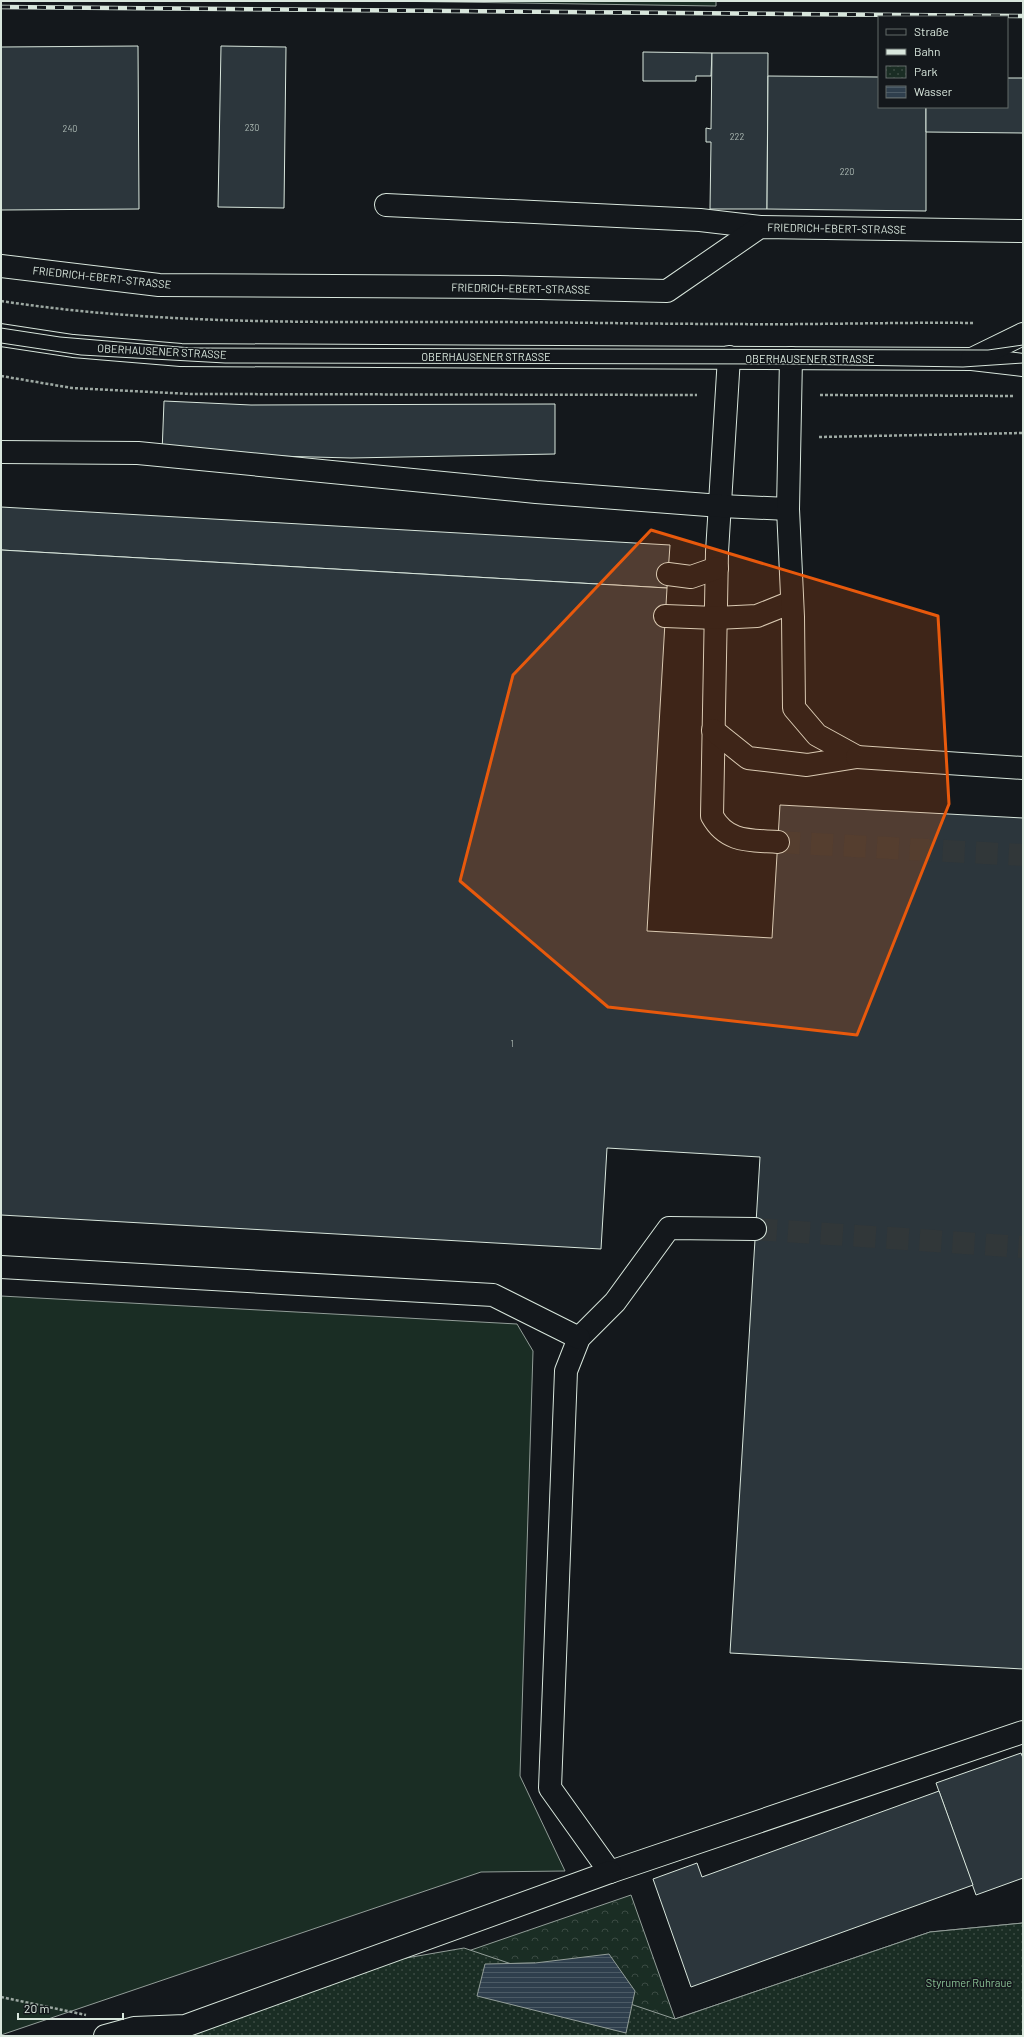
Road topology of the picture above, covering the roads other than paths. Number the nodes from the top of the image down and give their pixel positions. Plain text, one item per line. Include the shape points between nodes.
1 (386, 205) dead end
2 (760, 226) junction
3 (1023, 231) edge
4 (1, 266) edge
5 (1023, 334) edge
6 (1, 335) edge
7 (729, 357) junction
8 (791, 358) junction
9 (972, 359) junction
10 (1023, 365) edge
11 (1, 452) edge
12 (721, 506) junction
13 (788, 509) junction
14 (717, 568) junction
15 (668, 574) dead end
16 (792, 602) junction
17 (666, 616) dead end
18 (716, 618) junction
19 (713, 730) junction
20 (857, 757) junction
21 (1023, 768) edge
22 (778, 842) tunnel mouth
23 (755, 1229) tunnel mouth
24 (1, 1267) edge
25 (579, 1338) junction
26 (1023, 1732) edge
27 (610, 1872) junction
28 (105, 2036) edge

1 - 2 main road via 700,220
2 - 3 main road, FRIEDRICH-EBERT-STRASSE
2 - 4 main road, FRIEDRICH-EBERT-STRASSE via 667,291 500,287 159,285
5 - 9 main road, OBERHAUSENER STRASSE
6 - 7 main road, OBERHAUSENER STRASSE via 73,346 181,355
7 - 8 main road, OBERHAUSENER STRASSE
7 - 12 main road
8 - 9 main road, OBERHAUSENER STRASSE
8 - 13 main road
9 - 10 main road, OBERHAUSENER STRASSE
11 - 12 main road via 138,453 536,492
12 - 13 main road
12 - 14 main road
13 - 16 main road
14 - 15 main road via 691,577
14 - 18 main road
16 - 18 main road via 757,616
16 - 20 main road via 794,708 817,735
17 - 18 main road
18 - 19 main road
19 - 20 main road via 748,758 807,765
19 - 22 main road via 712,816 718,828 738,839
20 - 21 main road
23 - 25 main road via 669,1228 615,1302
24 - 25 main road via 493,1295
25 - 27 main road via 566,1371 550,1788
26 - 27 main road
27 - 28 main road via 185,2026 134,2028

